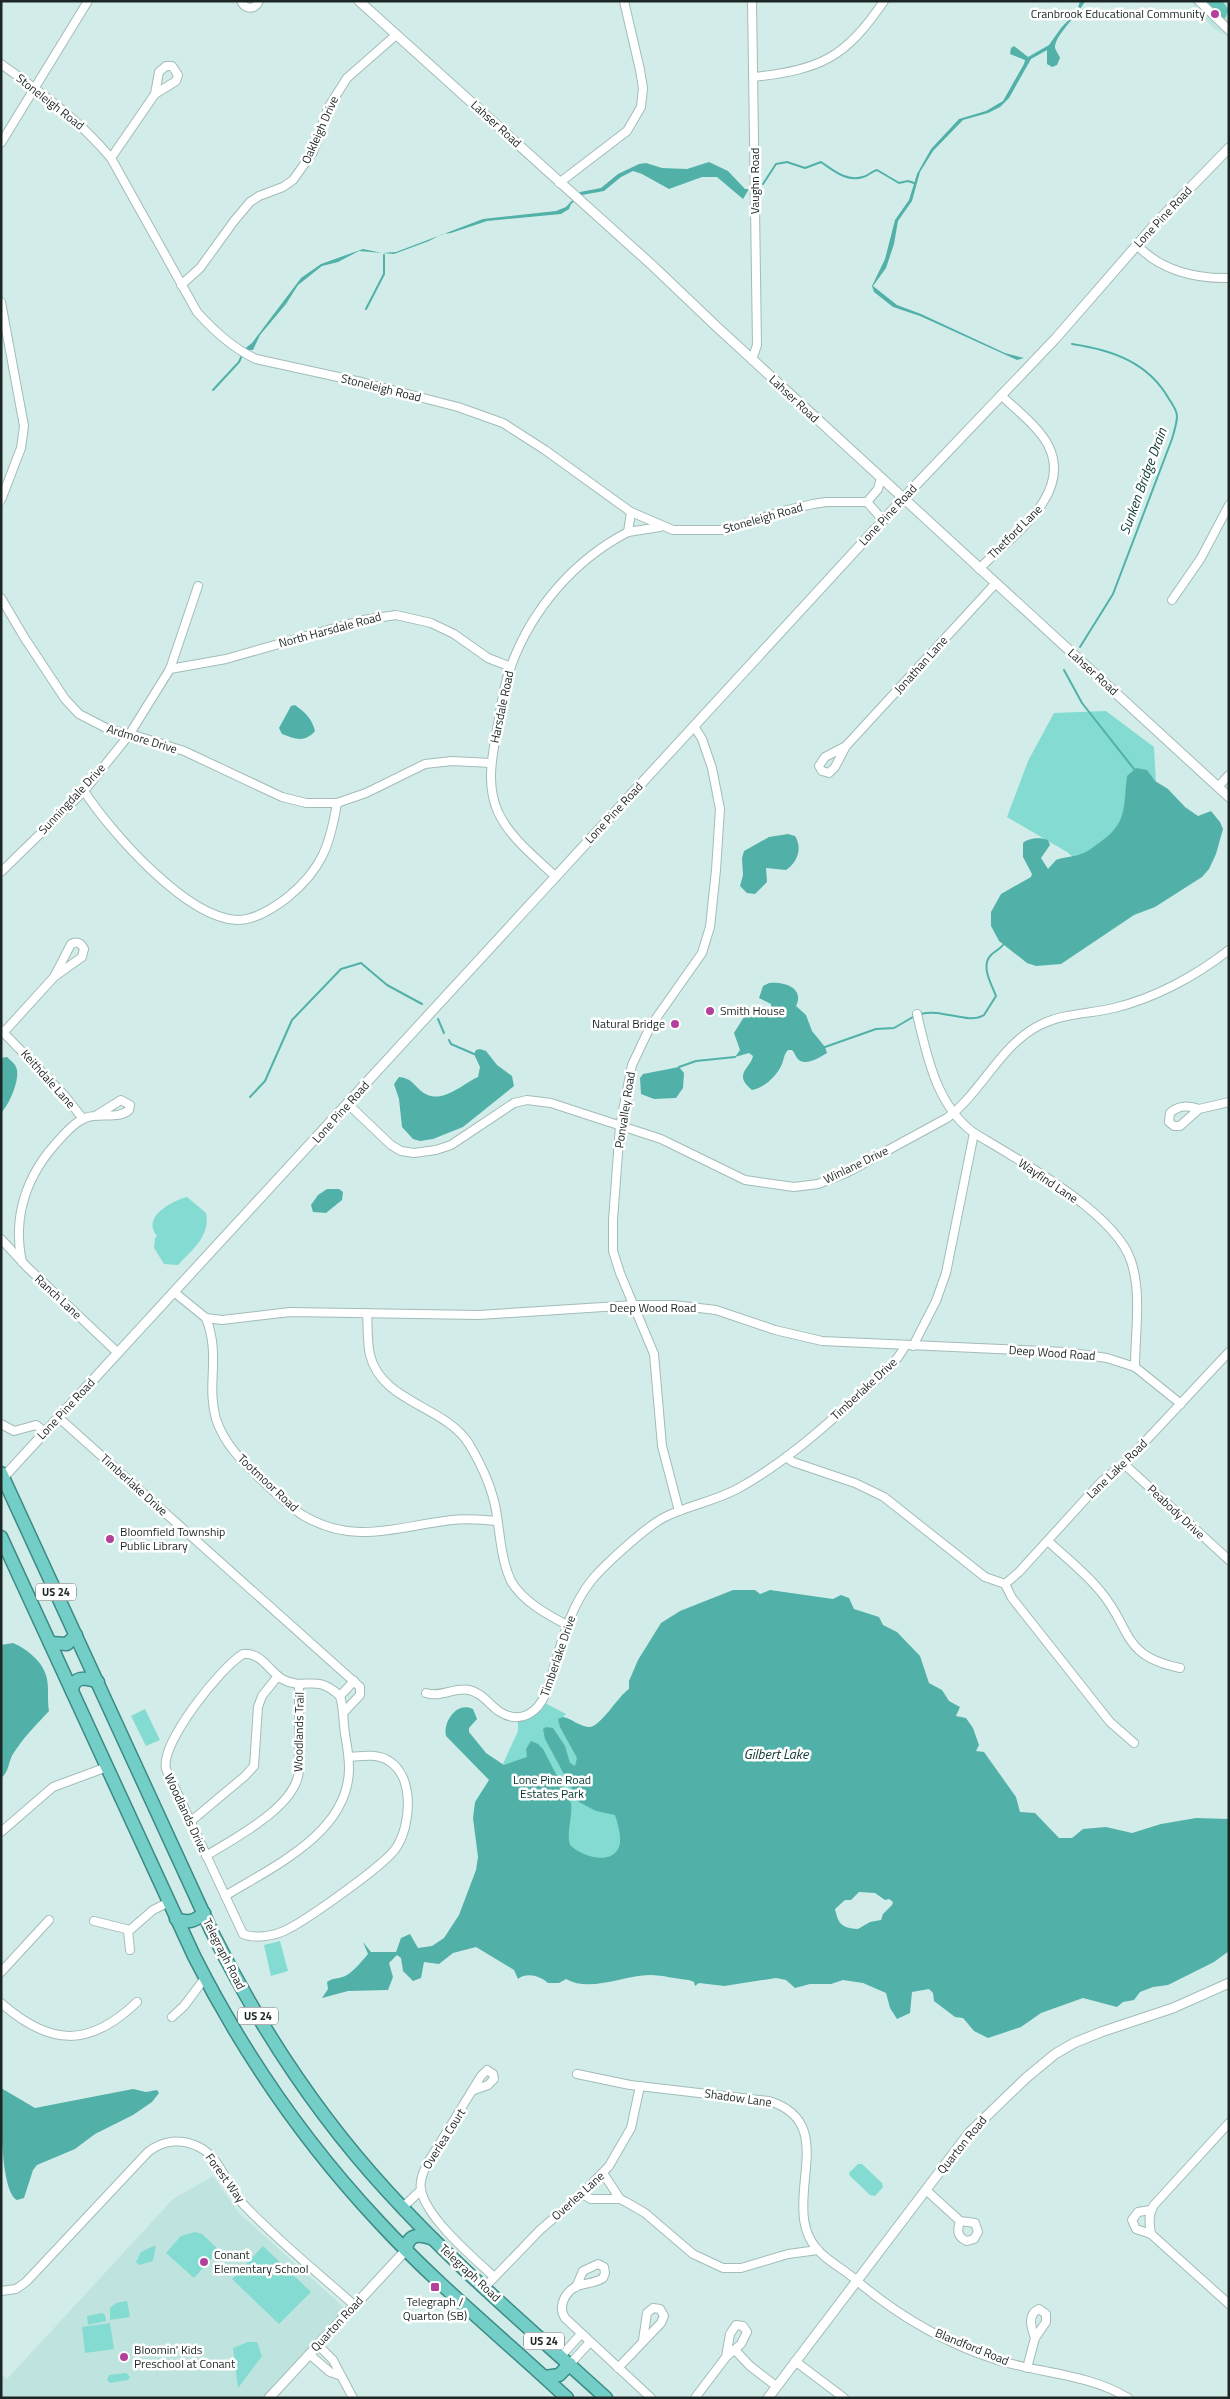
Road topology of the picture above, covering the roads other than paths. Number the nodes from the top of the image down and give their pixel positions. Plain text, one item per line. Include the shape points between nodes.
1 (241, 1) edge
2 (259, 1) edge
3 (359, 1) edge
4 (624, 1) edge
5 (752, 1) edge
6 (884, 1) edge
7 (1199, 1) edge
8 (85, 2) edge
9 (1229, 30) edge
10 (396, 35) junction
11 (1, 64) edge
12 (754, 76) junction
13 (34, 88) junction
14 (155, 94) dead end
15 (1, 144) edge
16 (1229, 148) edge
17 (111, 158) junction
18 (559, 183) junction
19 (1137, 245) junction
20 (1229, 278) edge
21 (181, 285) junction
22 (1, 302) edge
23 (752, 360) junction
24 (1001, 395) junction
25 (881, 478) junction
26 (903, 498) junction
27 (1, 500) edge
28 (867, 502) junction
29 (1229, 505) edge
30 (631, 512) junction
31 (883, 520) junction
32 (661, 526) junction
33 (628, 532) junction
34 (979, 569) junction
35 (995, 584) junction
36 (198, 586) dead end
37 (1, 598) edge
38 (1172, 600) dead end
39 (511, 667) junction
40 (170, 669) junction
41 (694, 726) junction
42 (129, 735) junction
43 (846, 746) dead end
44 (491, 763) junction
45 (1229, 775) edge
46 (1218, 787) junction
47 (84, 790) junction
48 (1229, 797) edge
49 (337, 803) junction
50 (1, 872) edge
51 (556, 877) junction
52 (1229, 950) edge
53 (54, 977) junction
54 (916, 1014) dead end
55 (3, 1031) edge
56 (1229, 1102) edge
57 (348, 1104) junction
58 (1199, 1109) dead end
59 (953, 1114) junction
60 (97, 1115) dead end
61 (83, 1118) junction
62 (620, 1126) junction
63 (974, 1133) junction
64 (1, 1239) edge
65 (22, 1262) junction
66 (174, 1292) junction
67 (634, 1306) junction
68 (367, 1314) junction
69 (206, 1318) junction
70 (904, 1346) junction
71 (913, 1346) junction
72 (1229, 1352) edge
73 (118, 1353) junction
74 (1134, 1367) junction
75 (1181, 1404) junction
76 (58, 1417) junction
77 (1, 1424) edge
78 (45, 1432) junction
79 (786, 1457) junction
80 (1124, 1464) junction
81 (2, 1477) edge
82 (679, 1511) junction
83 (497, 1521) junction
84 (1, 1537) edge
85 (1048, 1541) junction
86 (1229, 1560) edge
87 (1005, 1584) junction
88 (567, 1625) junction
89 (76, 1635) junction
90 (50, 1643) junction
91 (1180, 1668) dead end
92 (278, 1676) junction
93 (354, 1681) junction
94 (98, 1682) junction
95 (299, 1684) junction
96 (72, 1692) junction
97 (426, 1693) dead end
98 (340, 1696) junction
99 (344, 1712) junction
100 (1134, 1743) dead end
101 (349, 1757) junction
102 (107, 1767) junction
103 (190, 1822) junction
104 (1, 1832) edge
105 (206, 1856) junction
106 (225, 1896) junction
107 (169, 1902) junction
108 (204, 1913) junction
109 (176, 1919) junction
110 (49, 1920) dead end
111 (94, 1921) dead end
112 (128, 1931) junction
113 (130, 1950) dead end
114 (1, 1972) edge
115 (205, 1978) junction
116 (1229, 1984) edge
117 (137, 2002) dead end
118 (1, 2003) edge
119 (172, 2017) dead end
120 (577, 2074) dead end
121 (640, 2086) junction
122 (474, 2090) dead end
123 (1229, 2123) edge
124 (603, 2173) junction
125 (421, 2190) junction
126 (926, 2190) junction
127 (582, 2194) junction
128 (620, 2199) junction
129 (402, 2208) junction
130 (1151, 2210) junction
131 (960, 2221) dead end
132 (1151, 2234) junction
133 (433, 2239) junction
134 (406, 2250) junction
135 (818, 2250) junction
136 (494, 2277) junction
137 (857, 2280) junction
138 (485, 2287) junction
139 (576, 2287) dead end
140 (1, 2291) edge
141 (1229, 2304) edge
142 (354, 2305) junction
143 (581, 2334) junction
144 (1035, 2338) dead end
145 (642, 2340) dead end
146 (590, 2342) junction
147 (318, 2344) junction
148 (735, 2350) junction
149 (309, 2354) junction
150 (726, 2357) junction
151 (565, 2360) junction
152 (795, 2361) junction
153 (618, 2368) junction
154 (1028, 2368) junction
155 (340, 2375) junction
156 (545, 2378) junction
157 (776, 2386) junction
158 (605, 2396) edge
159 (268, 2398) edge
160 (353, 2398) edge
161 (567, 2398) edge
162 (590, 2398) edge
163 (651, 2398) edge
164 (695, 2398) edge
165 (768, 2398) edge
166 (844, 2398) edge
167 (1128, 2398) edge

1 - 2 street via 250,8
3 - 10 street, Lahser Road
4 - 18 street via 643,88 641,107 627,131
5 - 12 street, Vaughn Road
6 - 12 street via 857,37 831,58 802,69
7 - 9 street
8 - 13 street
10 - 18 street, Lahser Road
10 - 21 street, Oakleigh Drive via 347,78 328,108 314,152 293,180 283,188 250,202 200,268
11 - 13 street, Stoneleigh Road
12 - 23 street, Vaughn Road via 757,345
13 - 15 street
13 - 17 street, Stoneleigh Road via 86,129
14 - 17 street
16 - 19 street, Lone Pine Road
17 - 21 street, Stoneleigh Road
18 - 23 street, Lahser Road via 654,266
19 - 20 street via 1154,260 1180,272
19 - 24 street, Lone Pine Road
21 - 30 street, Stoneleigh Road via 196,312 242,352 256,359 458,407 503,423
22 - 27 street via 24,426 21,448
23 - 25 street, Lahser Road
24 - 26 street, Lone Pine Road
24 - 34 street, Thetford Lane via 1048,445 1054,477 1048,496 1039,509
25 - 26 street, Lahser Road
25 - 28 street via 878,489
26 - 31 street, Lone Pine Road
26 - 34 street, Lahser Road
28 - 31 street
28 - 32 street, Stoneleigh Road via 813,504 725,530 700,532
29 - 38 street via 1201,558
30 - 32 street, Stoneleigh Road
30 - 33 street
31 - 41 street, Lone Pine Road
32 - 33 street, Harsdale Road
33 - 39 street, Harsdale Road via 595,551 561,583 538,613
34 - 35 street, Lahser Road
35 - 43 street, Jonathan Lane
35 - 46 street, Lahser Road
36 - 40 street, Sunningdale Drive
37 - 42 street, Ardmore Drive via 12,620 72,707 95,723
39 - 40 street, North Harsdale Road via 488,658 454,634 431,623 396,614 362,620 226,660
39 - 44 street, Harsdale Road
40 - 42 street, Sunningdale Drive
41 - 51 street, Lone Pine Road
41 - 62 street, Ponvalley Road via 702,738 712,768 720,809 708,935 697,962 643,1039 630,1073
42 - 47 street, Sunningdale Drive
42 - 49 street, Ardmore Drive via 184,751 294,801
44 - 49 street via 452,761 424,764 366,793
44 - 51 street, Harsdale Road via 494,798 504,824
45 - 46 street
46 - 48 street, Lahser Road
47 - 49 street via 100,815 154,871 203,909 238,920 270,910 314,871 327,848
47 - 50 street, Sunningdale Drive
51 - 57 street, Lone Pine Road
52 - 59 street, Winlane Drive via 1191,976 1139,1001 1056,1018 1038,1026 1012,1046
53 - 53 street via 68,948 74,943 82,944 82,957
53 - 55 street
54 - 59 street, Wayfind Lane via 929,1060
55 - 61 street, Keithdale Lane
56 - 58 street
57 - 62 street, Winlane Drive via 384,1139 408,1152 427,1152 450,1145 506,1107 527,1100 563,1106
57 - 66 street, Lone Pine Road
59 - 62 street, Winlane Drive via 846,1173 818,1184 794,1187 745,1180 661,1139
59 - 63 street, Wayfind Lane
60 - 61 street
61 - 65 street, Keithdale Lane via 48,1152 24,1195 18,1229
62 - 67 street, Ponvalley Road via 613,1244
63 - 71 street via 946,1272 936,1301
63 - 74 street, Wayfind Lane via 1069,1194 1120,1239 1132,1261 1136,1284
64 - 65 street, Ranch Lane
65 - 73 street, Ranch Lane
66 - 69 street
66 - 73 street, Lone Pine Road
67 - 68 street, Deep Wood Road via 479,1315
67 - 70 street, Deep Wood Road via 707,1308 806,1338
67 - 82 street, Ponvalley Road via 654,1354 662,1446
68 - 69 street, Deep Wood Road via 290,1312 222,1320
68 - 83 street via 371,1356 379,1373 398,1394 447,1420 465,1438 486,1477
69 - 83 street, Tootmoor Road via 214,1349 214,1409 222,1434 244,1463 296,1510 331,1528 356,1533 383,1532 453,1520
70 - 71 street, Deep Wood Road
70 - 79 street, Timberlake Drive via 901,1354 874,1382
71 - 74 street, Deep Wood Road via 1065,1352 1102,1357
72 - 75 street, Lane Lake Road
73 - 76 street, Lone Pine Road
74 - 75 street, Deep Wood Road
75 - 80 street, Lane Lake Road
76 - 78 street, Lone Pine Road
76 - 93 street, Timberlake Drive
77 - 78 street via 14,1431 36,1425
78 - 81 street, Lone Pine Road
79 - 82 street, Timberlake Drive via 736,1490
79 - 87 street via 884,1497 985,1577
80 - 85 street, Lane Lake Road via 1101,1482
80 - 86 street, Peabody Drive
81 - 89 highway, Telegraph Road / US 24
82 - 88 street, Timberlake Drive via 649,1527 597,1574 580,1597
83 - 88 street via 512,1582 533,1604
84 - 90 highway, US 24
85 - 87 street, Lane Lake Road
85 - 91 street via 1102,1593 1136,1647 1154,1661
87 - 100 street via 1012,1598 1081,1687 1122,1735
88 - 97 street, Timberlake Drive via 546,1693 538,1708 530,1714 518,1718 502,1714 481,1695 469,1690 440,1695
89 - 90 highway via 67,1644
89 - 94 highway, Telegraph Road / US 24
90 - 96 highway, US 24
92 - 95 street, Woodlands Drive
92 - 103 street via 262,1696 258,1707 254,1766
92 - 103 street, Woodlands Drive via 256,1656 244,1654 233,1661 184,1720 164,1760
93 - 98 street
93 - 99 street, Timberlake Drive via 360,1687 360,1695
94 - 96 highway via 79,1679 73,1684
94 - 108 highway, Telegraph Road / US 24
95 - 98 street, Woodlands Drive via 323,1684
95 - 105 street, Woodlands Trail via 299,1770 296,1784 278,1807
96 - 102 highway, US 24
98 - 99 street
99 - 101 street
101 - 106 street via 344,1794 322,1829 293,1854
101 - 106 street, Woodlands Drive via 382,1758 394,1765 401,1775 408,1813 394,1852 306,1917 276,1934 243,1934
102 - 104 street via 56,1785
102 - 107 highway, US 24
103 - 105 street, Woodlands Drive
105 - 106 street, Woodlands Drive
107 - 109 highway, US 24
107 - 112 street via 153,1910
108 - 109 highway via 193,1921
108 - 129 highway, Telegraph Road / US 24 via 242,1989 291,2069 335,2129
109 - 115 highway, US 24
110 - 114 street
111 - 112 street
112 - 113 street
115 - 119 street
115 - 134 highway, US 24 via 244,2046 292,2118 350,2191
116 - 126 street, Quarton Road via 1173,2008 1087,2037 1056,2054 978,2123
117 - 118 street via 103,2029 70,2036 34,2028
120 - 121 street, Shadow Lane
121 - 124 street, Overlea Lane via 628,2135
121 - 135 street, Shadow Lane via 769,2101 793,2113 806,2133 803,2208 808,2233
122 - 125 street, Overlea Court via 427,2164
123 - 130 street
124 - 127 street, Overlea Lane
124 - 128 street
125 - 129 street
125 - 136 street via 436,2218
126 - 131 street
126 - 137 street, Quarton Road
127 - 128 street via 591,2199
127 - 136 street, Overlea Lane via 540,2230
128 - 135 street via 645,2213 693,2254 723,2268 741,2268 781,2256
129 - 133 highway, Telegraph Road / US 24
130 - 132 street
130 - 132 street via 1138,2212 1132,2220 1136,2229
132 - 141 street
133 - 134 highway via 424,2235 414,2236 408,2241
133 - 138 highway, Telegraph Road / US 24
134 - 142 street, Quarton Road
134 - 156 highway, US 24
135 - 137 street, Shadow Lane
136 - 138 street, Overlea Lane
137 - 152 street, Quarton Road
137 - 154 street, Blandford Road via 885,2304 940,2336 997,2360
138 - 151 highway, Telegraph Road / US 24
139 - 143 street via 560,2308
140 - 142 street, Forest Way via 16,2289 26,2282 148,2152 163,2144 181,2141 200,2148 210,2156 242,2203
142 - 147 street, Quarton Road
143 - 146 street
143 - 151 street
144 - 154 street
145 - 153 street
146 - 151 street
146 - 153 street
147 - 149 street, Quarton Road
147 - 155 street via 334,2360
148 - 150 street
148 - 150 street via 747,2335 746,2328 740,2324 732,2329
148 - 157 street
149 - 155 street via 330,2372
149 - 159 street, Quarton Road
150 - 164 street
151 - 156 highway via 559,2375
151 - 158 highway, Telegraph Road / US 24
152 - 157 street, Quarton Road
152 - 166 street
153 - 163 street
154 - 167 street, Blandford Road via 1096,2384
155 - 160 street
156 - 161 highway, US 24
157 - 165 street, Quarton Road
158 - 162 highway

